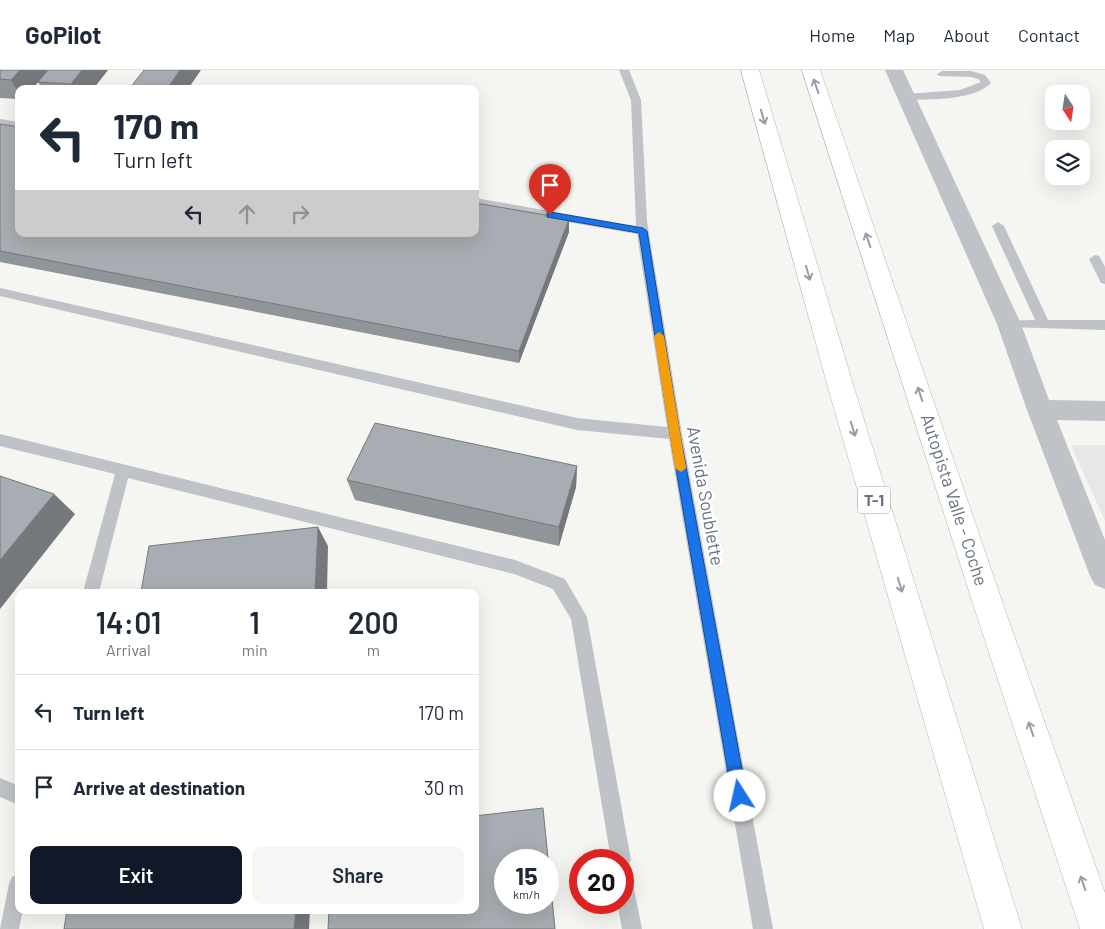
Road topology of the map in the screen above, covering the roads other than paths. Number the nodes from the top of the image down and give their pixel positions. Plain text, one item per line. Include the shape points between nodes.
1 (624, 70) edge
2 (750, 70) edge
3 (811, 70) edge
4 (894, 70) edge
5 (942, 74) dead end
6 (906, 97) junction
7 (0, 122) edge
8 (15, 124) edge
9 (479, 203) edge
10 (998, 226) dead end
11 (643, 231) junction
12 (1095, 259) dead end
13 (1105, 280) edge
14 (0, 292) edge
15 (1009, 324) junction
16 (1044, 325) junction
17 (1105, 325) edge
18 (1040, 410) junction
19 (1105, 411) edge
20 (675, 434) junction
21 (0, 440) edge
22 (123, 470) junction
23 (1105, 576) edge
24 (92, 589) edge
25 (0, 787) edge
26 (15, 794) edge
27 (619, 849) edge
28 (15, 902) edge
29 (629, 914) edge
30 (9, 929) edge
31 (632, 929) edge
32 (763, 929) edge
33 (1003, 929) edge
34 (1099, 929) edge

1 - 11 lane, Avenida Soublette via 636,100
2 -> 33 highway, T-1 via 844,401
34 -> 3 highway, Autopista Valle - Coche
4 - 6 street
5 - 6 lane via 971,74 982,77 986,83 970,90
6 - 15 street
7 - 8 lane
9 - 11 lane
10 - 16 lane
11 - 20 lane, Avenida Soublette
12 - 13 lane
14 - 20 lane via 577,424
15 - 16 lane
15 - 18 street
16 - 17 lane
18 - 19 street
18 - 23 street
20 - 32 lane, Avenida Soublette
21 - 22 lane
22 - 24 lane
22 - 27 lane via 515,567 558,584 580,617
25 - 26 lane
28 - 30 lane
29 - 31 lane

